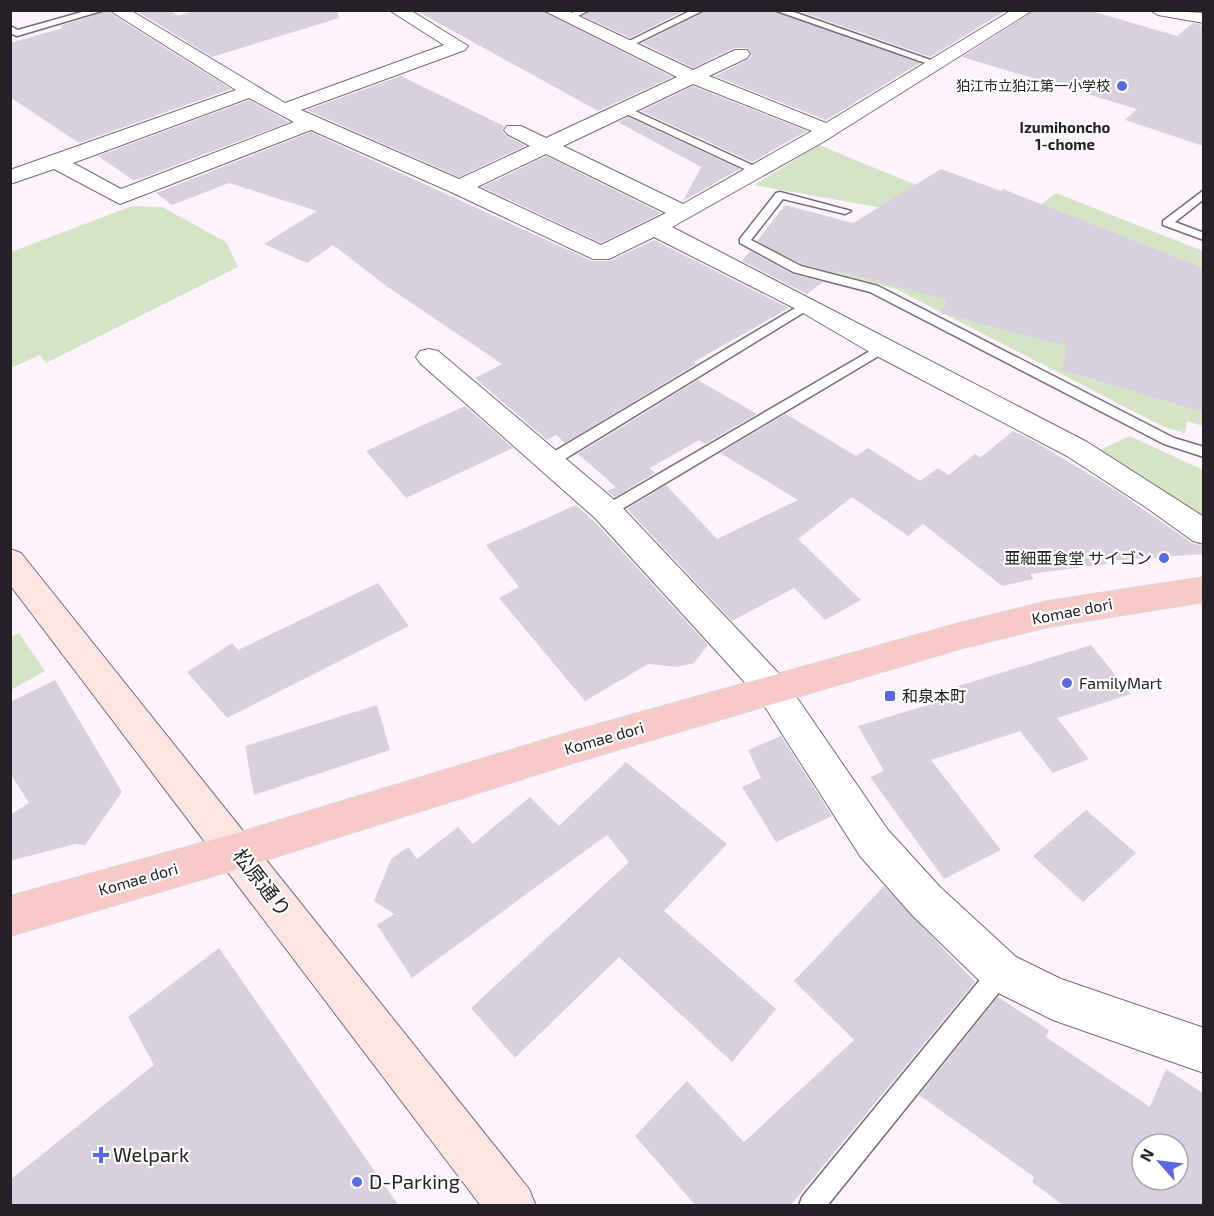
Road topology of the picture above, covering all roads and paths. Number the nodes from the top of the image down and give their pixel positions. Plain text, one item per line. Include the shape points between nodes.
1 (101, 10) edge
2 (117, 10) edge
3 (397, 10) edge
4 (586, 10) edge
5 (700, 10) edge
6 (778, 10) edge
7 (1025, 10) edge
8 (1158, 10) edge
9 (559, 14) edge
10 (1203, 18) edge
11 (10, 29) edge
12 (624, 46) junction
13 (741, 54) dead end
14 (937, 64) junction
15 (693, 77) junction
16 (248, 92) junction
17 (624, 109) junction
18 (283, 111) junction
19 (311, 123) junction
20 (514, 130) dead end
21 (826, 130) junction
22 (546, 146) junction
23 (56, 162) junction
24 (757, 171) junction
25 (10, 178) edge
26 (459, 187) junction
27 (1203, 193) edge
28 (845, 211) dead end
29 (682, 212) junction
30 (655, 228) junction
31 (1203, 237) edge
32 (807, 305) junction
33 (882, 348) junction
34 (429, 357) dead end
35 (1203, 452) edge
36 (550, 461) junction
37 (607, 511) junction
38 (1203, 533) edge
39 (10, 561) edge
40 (1203, 589) edge
41 (772, 689) junction
42 (237, 851) junction
43 (10, 916) edge
44 (1001, 972) junction
45 (1203, 1051) edge
46 (512, 1206) edge
47 (812, 1206) edge

1 - 11 lane via 17,33
2 - 16 street
3 - 18 street via 459,46
4 - 9 lane
5 - 12 lane
6 - 14 lane
7 - 14 street
8 - 10 street
9 - 12 street
12 - 15 street
13 - 15 street
14 - 21 street
15 - 17 street
15 - 21 street
16 - 18 street
16 - 23 street
17 - 22 street
17 - 24 lane
18 - 19 street
19 - 23 street via 120,197
19 - 26 street
20 - 22 street
21 - 24 street
22 - 26 street
22 - 29 street
23 - 25 street
24 - 29 street
26 - 30 street via 601,254
27 - 31 lane via 1167,224
28 - 35 lane via 780,195 744,241 797,269 874,289 1169,441
29 - 30 street
30 - 32 street
32 - 33 street
32 - 36 lane
33 - 37 lane
33 - 38 street via 1077,449
34 - 36 street
36 - 37 street
37 - 41 street
39 - 42 main road, 松原通り
40 - 41 main road, Komae dori via 1048,614
41 - 42 main road, Komae dori
41 - 44 street via 874,843 926,901
42 - 43 main road, Komae dori
42 - 46 main road, 松原通り
44 - 45 street via 1053,998
44 - 47 lane

